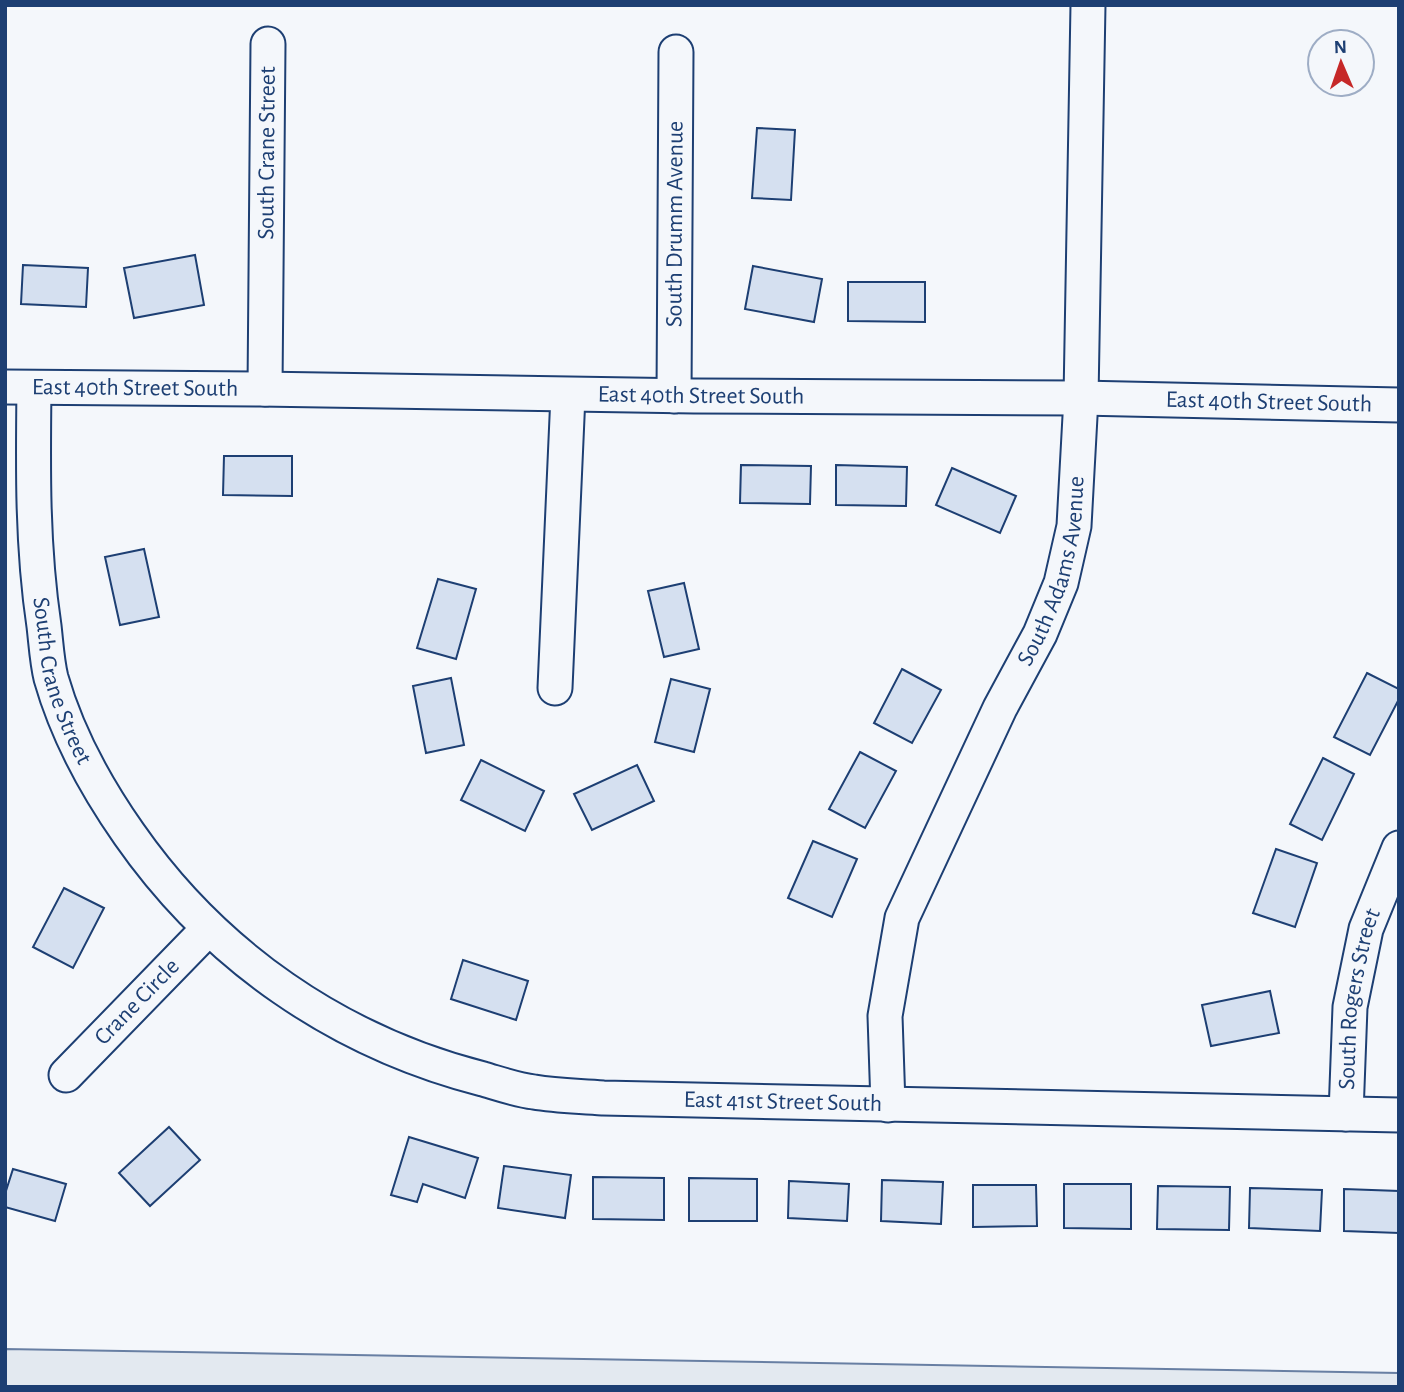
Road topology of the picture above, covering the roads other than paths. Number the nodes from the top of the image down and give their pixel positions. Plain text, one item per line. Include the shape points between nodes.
1 (1088, 5) edge
2 (268, 44) dead end
3 (676, 52) dead end
4 (20, 388) edge
5 (265, 389) junction
6 (568, 395) junction
7 (674, 396) junction
8 (1082, 398) junction
9 (1399, 405) edge
10 (555, 688) dead end
11 (1399, 848) edge
12 (208, 929) junction
13 (66, 1074) dead end
14 (888, 1105) junction
15 (1346, 1114) junction
16 (1399, 1115) edge

1 - 8 street, South Adams Avenue
2 - 5 street, South Crane Street
3 - 7 street, South Drumm Avenue
4 - 5 street, East 40th Street South
4 - 12 street, South Crane Street via 37,581 51,677 74,739 107,802 156,872
5 - 6 street, East 40th Street South
6 - 7 street, East 40th Street South
6 - 10 street
7 - 8 street, East 40th Street South
8 - 9 street, East 40th Street South
8 - 14 street, South Adams Avenue via 1074,526 1061,583 902,918 885,1016
11 - 15 street, South Rogers Street via 1366,929 1350,1007
12 - 13 street, Crane Circle
12 - 14 street, East 41st Street South via 316,1011 392,1049 469,1076 534,1092 603,1098
14 - 15 street, East 41st Street South
15 - 16 street, East 41st Street South

